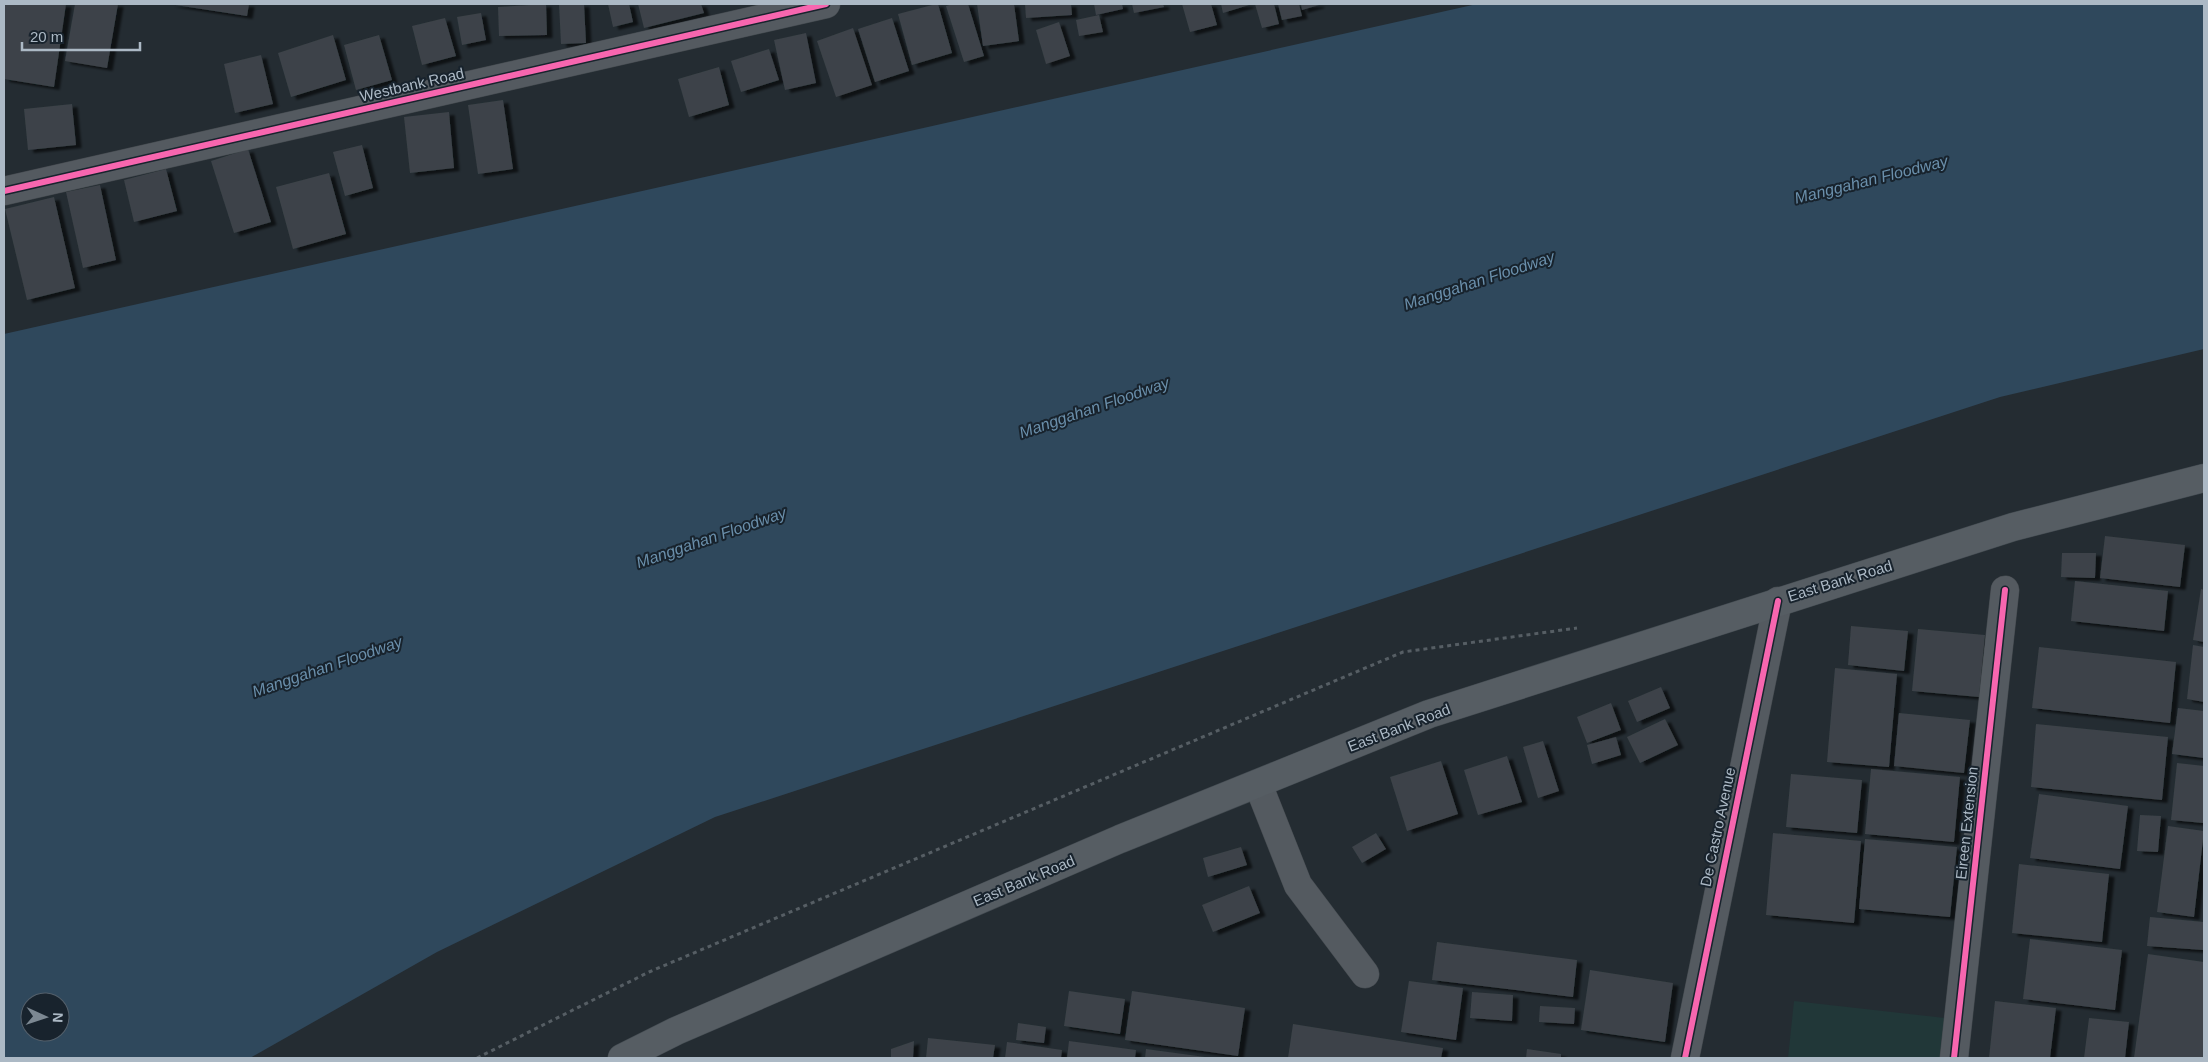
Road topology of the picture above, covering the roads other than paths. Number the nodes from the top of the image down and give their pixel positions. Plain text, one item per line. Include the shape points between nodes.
1 (826, 4) edge
2 (4, 191) edge
3 (2204, 478) edge
4 (2005, 590) dead end
5 (1778, 601) junction
6 (1258, 784) junction
7 (1365, 974) dead end
8 (622, 1058) edge
9 (1685, 1058) edge
10 (1954, 1058) edge

1 - 2 street, Westbank Road
3 - 5 main road, East Bank Road via 2013,527
4 - 10 street, Eireen Extension
5 - 6 main road, East Bank Road via 1429,714
5 - 9 street, De Castro Avenue
6 - 7 street via 1298,885
6 - 8 main road, East Bank Road via 1057,866 676,1031

